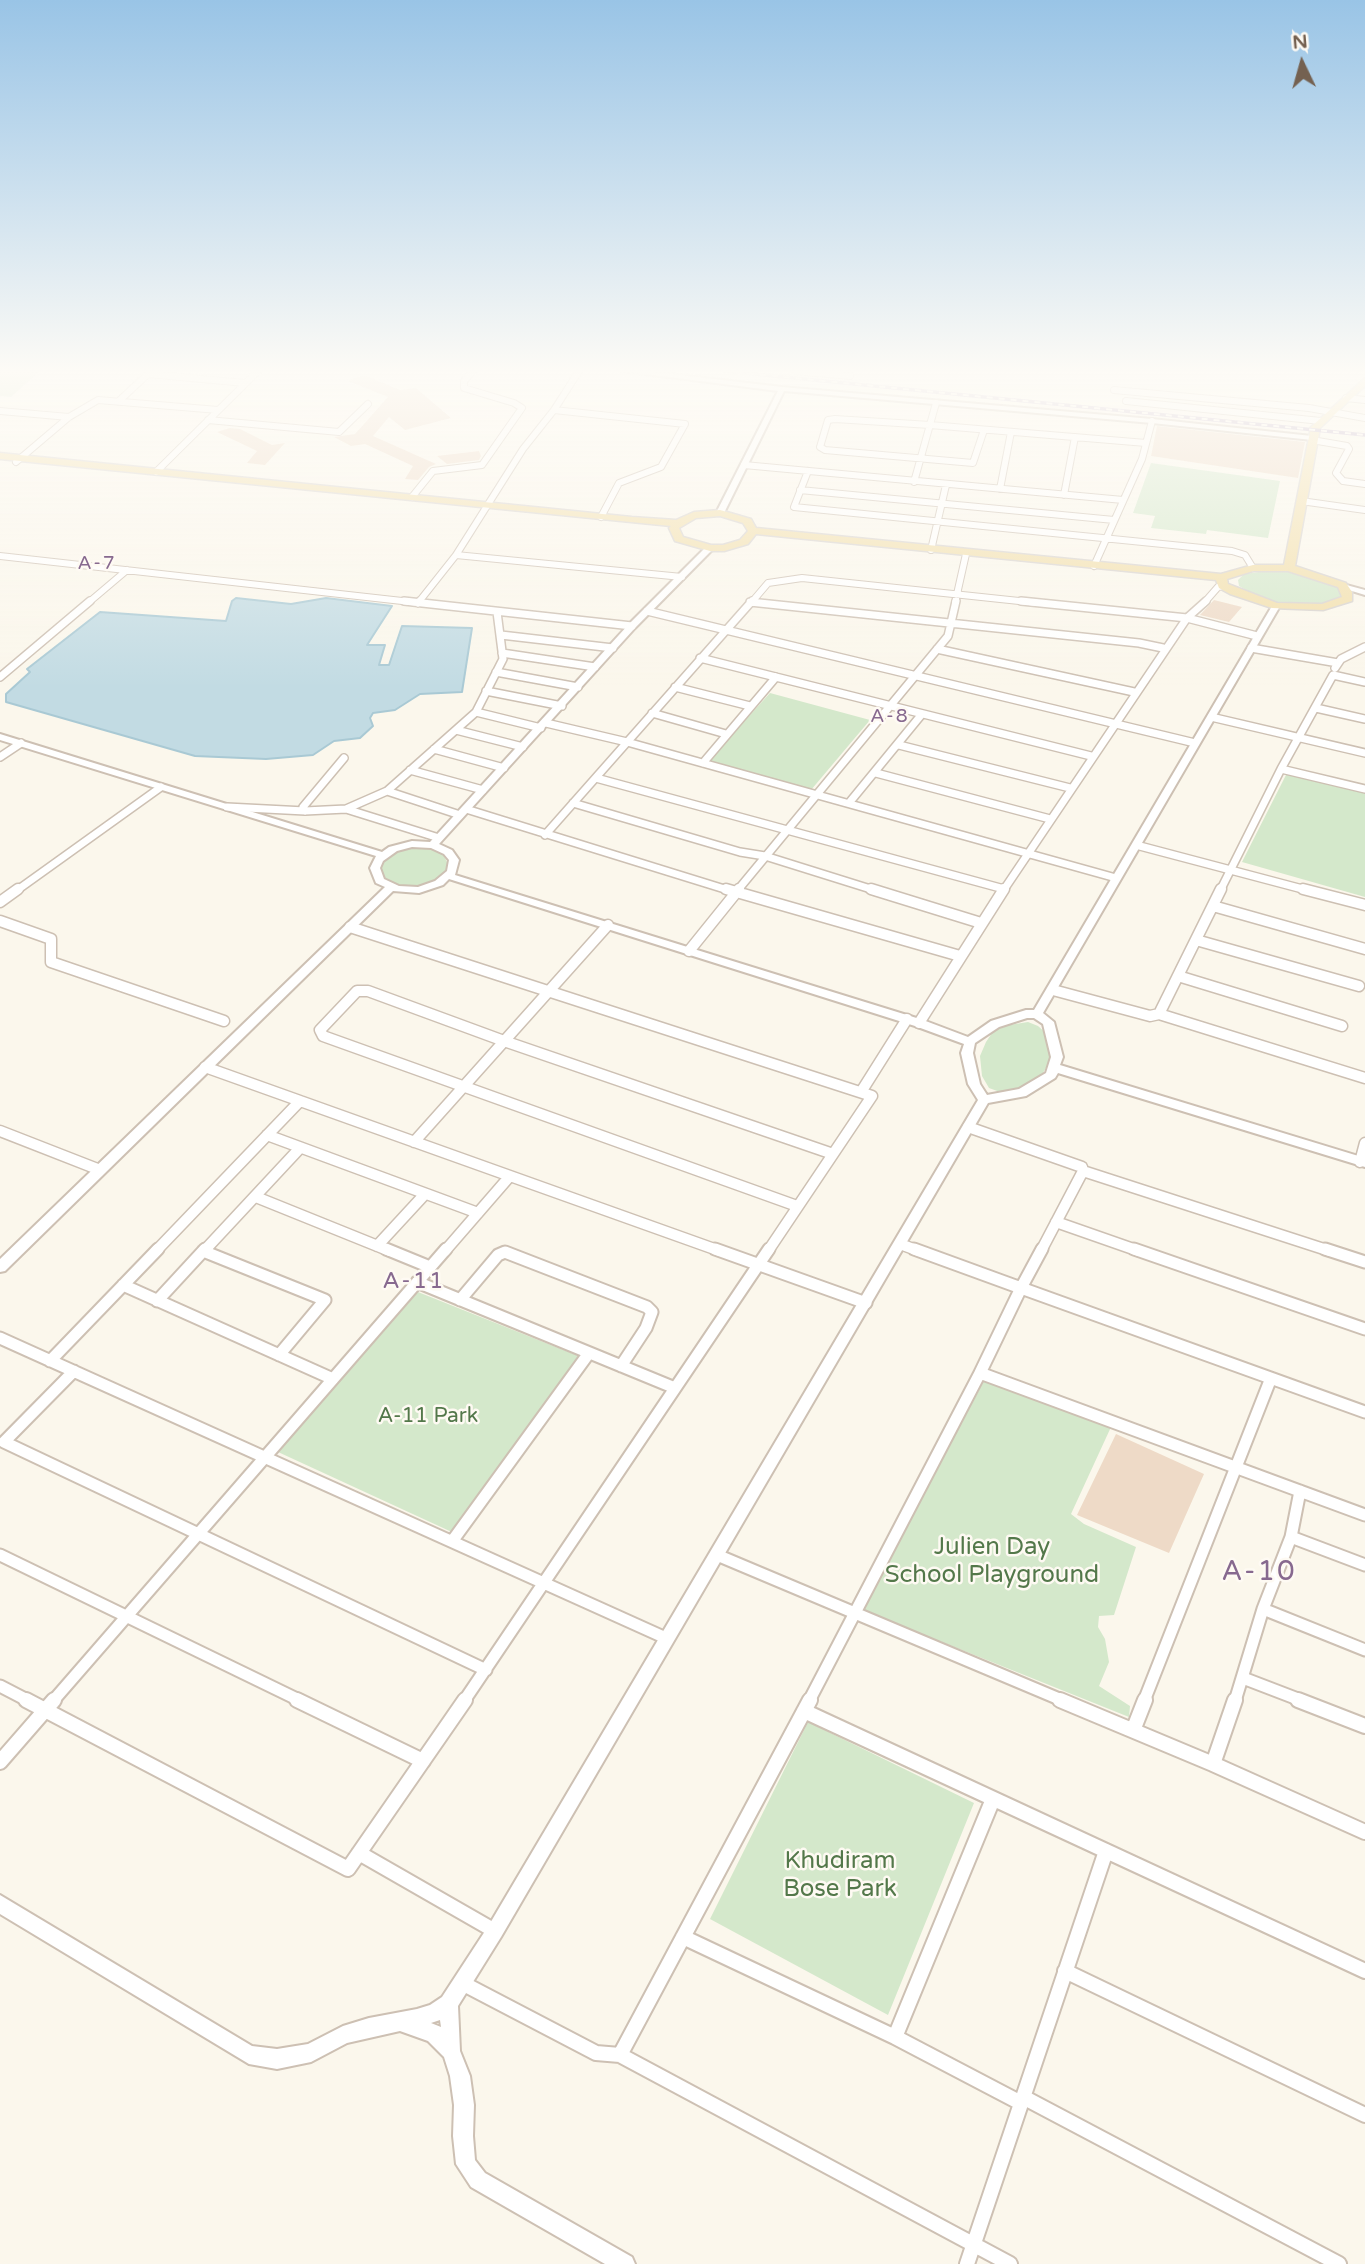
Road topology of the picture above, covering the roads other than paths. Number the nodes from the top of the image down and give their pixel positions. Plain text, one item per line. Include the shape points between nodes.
1 (184, 477) edge
2 (204, 477) edge
3 (428, 477) edge
4 (505, 477) edge
5 (636, 477) edge
6 (738, 477) edge
7 (806, 477) edge
8 (862, 477) edge
9 (916, 477) edge
10 (1002, 477) edge
11 (1067, 477) edge
12 (1134, 477) edge
13 (1305, 477) edge
14 (1339, 477) edge
15 (914, 482) junction
16 (1365, 484) edge
17 (946, 485) junction
18 (1000, 489) junction
19 (800, 490) junction
20 (1064, 495) junction
21 (412, 497) junction
22 (1123, 500) junction
23 (1301, 501) junction
24 (942, 503) junction
25 (485, 507) junction
26 (1365, 510) edge
27 (720, 513) junction
28 (601, 517) junction
29 (1114, 520) junction
30 (937, 522) junction
31 (676, 526) junction
32 (752, 534) junction
33 (1105, 538) junction
34 (710, 548) junction
35 (931, 550) junction
36 (456, 555) junction
37 (0, 556) edge
38 (966, 556) junction
39 (1094, 566) junction
40 (1253, 568) junction
41 (1289, 568) junction
42 (127, 570) junction
43 (682, 577) junction
44 (1222, 582) junction
45 (1342, 585) junction
46 (958, 595) junction
47 (1365, 595) edge
48 (1348, 599) junction
49 (750, 602) junction
50 (418, 603) junction
51 (1276, 606) junction
52 (647, 611) junction
53 (498, 612) junction
54 (1187, 618) junction
55 (953, 622) junction
56 (632, 626) junction
57 (726, 628) junction
58 (501, 635) junction
59 (1256, 636) junction
60 (1365, 647) edge
61 (613, 648) junction
62 (1251, 648) junction
63 (937, 649) junction
64 (1163, 649) junction
65 (502, 653) junction
66 (700, 658) junction
67 (1338, 663) junction
68 (0, 664) edge
69 (13, 667) junction
70 (596, 667) junction
71 (496, 672) junction
72 (1333, 675) junction
73 (914, 676) junction
74 (0, 677) edge
75 (776, 677) junction
76 (1365, 682) edge
77 (578, 687) junction
78 (675, 687) junction
79 (486, 691) junction
80 (1134, 692) junction
81 (562, 706) junction
82 (750, 706) junction
83 (889, 706) junction
84 (1316, 708) junction
85 (476, 712) junction
86 (652, 713) junction
87 (922, 714) junction
88 (1211, 717) junction
89 (1365, 719) edge
90 (1113, 724) junction
91 (544, 726) junction
92 (456, 730) junction
93 (726, 734) junction
94 (0, 737) edge
95 (1300, 738) junction
96 (627, 742) junction
97 (21, 743) junction
98 (1195, 744) junction
99 (899, 745) junction
100 (523, 747) junction
101 (434, 749) junction
102 (1365, 753) edge
103 (1091, 756) junction
104 (0, 757) edge
105 (344, 758) dead end
106 (703, 763) junction
107 (504, 768) junction
108 (1281, 769) junction
109 (410, 770) junction
110 (876, 773) junction
111 (596, 778) junction
112 (161, 787) junction
113 (1070, 788) junction
114 (1365, 789) edge
115 (484, 790) junction
116 (387, 791) junction
117 (814, 794) junction
118 (573, 803) junction
119 (849, 803) junction
120 (227, 807) junction
121 (346, 809) junction
122 (305, 811) junction
123 (463, 812) junction
124 (1050, 819) junction
125 (788, 828) junction
126 (545, 835) junction
127 (436, 841) junction
128 (1136, 845) junction
129 (1027, 853) junction
130 (382, 855) junction
131 (765, 856) junction
132 (1231, 870) junction
133 (449, 876) junction
134 (1116, 878) junction
135 (391, 887) junction
136 (1004, 889) junction
137 (736, 892) junction
138 (0, 902) edge
139 (1365, 905) edge
140 (1213, 906) junction
141 (0, 921) edge
142 (981, 923) junction
143 (608, 925) junction
144 (350, 927) junction
145 (1196, 940) junction
146 (1365, 949) edge
147 (689, 951) junction
148 (960, 956) junction
149 (1178, 975) junction
150 (1359, 986) dead end
151 (1053, 990) junction
152 (549, 991) junction
153 (1037, 1014) junction
154 (1159, 1014) junction
155 (907, 1019) junction
156 (224, 1021) dead end
157 (919, 1023) junction
158 (1342, 1026) dead end
159 (504, 1041) junction
160 (970, 1042) junction
161 (205, 1067) junction
162 (1054, 1067) junction
163 (1365, 1078) edge
164 (462, 1087) junction
165 (861, 1093) junction
166 (984, 1100) junction
167 (300, 1101) junction
168 (968, 1127) junction
169 (0, 1131) edge
170 (267, 1135) junction
171 (414, 1142) junction
172 (1365, 1143) edge
173 (300, 1148) junction
174 (833, 1154) junction
175 (1362, 1162) edge
176 (100, 1170) junction
177 (1083, 1171) junction
178 (510, 1176) junction
179 (425, 1194) junction
180 (256, 1197) junction
181 (797, 1206) junction
182 (478, 1213) junction
183 (1056, 1222) junction
184 (900, 1244) junction
185 (377, 1246) junction
186 (203, 1251) junction
187 (1365, 1262) edge
188 (757, 1264) junction
189 (0, 1267) edge
190 (430, 1267) junction
191 (417, 1282) junction
192 (123, 1285) junction
193 (1021, 1288) junction
194 (460, 1300) junction
195 (157, 1301) junction
196 (866, 1303) junction
197 (1365, 1329) edge
198 (0, 1338) edge
199 (589, 1353) junction
200 (279, 1355) junction
201 (50, 1360) junction
202 (621, 1366) junction
203 (74, 1371) junction
204 (980, 1373) junction
205 (1271, 1378) junction
206 (333, 1379) junction
207 (675, 1388) junction
208 (1365, 1412) edge
209 (2, 1444) edge
210 (265, 1457) junction
211 (1236, 1467) junction
212 (1300, 1491) junction
213 (1365, 1515) edge
214 (197, 1535) junction
215 (1291, 1537) junction
216 (453, 1540) junction
217 (0, 1555) edge
218 (717, 1555) junction
219 (1365, 1565) edge
220 (545, 1584) junction
221 (1263, 1609) junction
222 (853, 1613) junction
223 (127, 1616) junction
224 (668, 1639) junction
225 (1365, 1650) edge
226 (486, 1670) junction
227 (1243, 1678) junction
228 (0, 1686) edge
229 (45, 1710) junction
230 (804, 1711) junction
231 (1365, 1726) edge
232 (1134, 1728) junction
233 (423, 1761) junction
234 (0, 1762) edge
235 (1213, 1764) junction
236 (993, 1799) junction
237 (1365, 1832) edge
238 (1106, 1851) junction
239 (359, 1853) junction
240 (0, 1904) edge
241 (495, 1931) junction
242 (683, 1937) junction
243 (1065, 1971) junction
244 (1365, 1971) edge
245 (463, 1983) junction
246 (449, 2004) junction
247 (395, 2022) junction
248 (895, 2037) junction
249 (451, 2051) junction
250 (620, 2055) junction
251 (1022, 2100) junction
252 (1365, 2115) edge
253 (973, 2244) junction
254 (625, 2264) edge
255 (967, 2264) edge
256 (1010, 2264) edge
257 (1339, 2264) edge

1 - 25 main road
2 - 21 main road
3 - 21 street
4 - 25 street
5 - 28 street via 619,483
6 - 27 street
7 - 19 street
8 - 15 street
9 - 15 street
10 - 18 street
11 - 20 street
12 - 22 street
13 - 23 main road
14 - 16 street
15 - 17 street
17 - 18 street
17 - 24 street
18 - 20 street
19 - 24 street
19 - 30 street via 794,507
20 - 22 street
21 - 25 main road
22 - 29 street
23 - 26 street
23 - 41 main road
24 - 29 street
24 - 30 street
25 - 28 main road
25 - 31 main road
25 - 36 street
27 - 31 main road via 694,515
27 - 32 main road via 747,521
28 - 31 main road
29 - 33 street
30 - 33 street
30 - 35 street
31 - 34 main road via 679,539
32 - 34 main road via 735,546
32 - 35 main road
32 - 38 main road
33 - 39 street
33 - 40 street via 1239,552
34 - 43 street
35 - 38 main road
36 - 43 street
36 - 50 street
37 - 42 street
38 - 39 main road
38 - 44 main road
38 - 46 street
39 - 44 main road
40 - 41 main road
40 - 44 main road
41 - 45 main road
42 - 50 street
42 - 69 street
43 - 52 street
44 - 51 main road via 1248,599
44 - 54 street
45 - 47 street
45 - 48 main road
46 - 49 street via 802,578 768,583
46 - 54 street
46 - 55 street
47 - 48 street
48 - 51 main road via 1323,607
49 - 55 street
49 - 57 street
50 - 53 street
51 - 59 street
52 - 56 street
52 - 57 street
53 - 56 street
53 - 58 street
54 - 59 street
54 - 64 street
55 - 63 street
55 - 64 street
56 - 61 street
57 - 66 street
57 - 73 street
58 - 61 street
58 - 65 street
59 - 62 street
60 - 67 street
61 - 70 street
62 - 67 street
62 - 88 street
63 - 73 street
63 - 80 street
64 - 80 street
65 - 70 street
65 - 71 street
66 - 75 street
66 - 78 street
67 - 72 street
68 - 69 street
69 - 74 street
70 - 77 street
71 - 77 street
71 - 79 street
72 - 76 street
72 - 84 street
73 - 83 street
73 - 90 street
75 - 82 street
75 - 83 street
77 - 81 street
78 - 82 street
78 - 86 street
79 - 81 street
79 - 85 street
80 - 90 street
81 - 91 street
82 - 93 street
83 - 87 street
83 - 117 street
84 - 89 street
84 - 95 street
85 - 91 street
85 - 92 street
86 - 93 street
86 - 96 street
87 - 99 street
87 - 103 street
88 - 95 street
88 - 98 street
90 - 98 street
90 - 103 street
91 - 96 street
91 - 100 street
92 - 100 street
92 - 101 street
93 - 106 street
94 - 97 street
95 - 102 street
95 - 108 street
96 - 106 street
96 - 111 street
97 - 104 street
97 - 112 street
98 - 128 street
99 - 110 street
99 - 113 street
100 - 107 street
101 - 107 street
101 - 109 street
103 - 113 street
105 - 122 street via 303,807
106 - 117 street
107 - 115 street
108 - 114 street
108 - 132 street
109 - 115 street
109 - 116 street
110 - 119 street
110 - 124 street
111 - 118 street
111 - 125 street
112 - 120 street
112 - 138 street
113 - 124 street
115 - 123 street
116 - 121 street
116 - 123 street
117 - 119 street
117 - 125 street
118 - 126 street
118 - 131 street
119 - 129 street
120 - 122 street
120 - 130 street
121 - 122 street
121 - 127 street
123 - 126 street
123 - 127 street
124 - 129 street
125 - 131 street
125 - 136 street
126 - 137 street
127 - 130 street via 405,845
127 - 133 street via 454,860
128 - 132 street
128 - 134 street
129 - 134 street
129 - 136 street
130 - 135 street via 375,873
131 - 137 street
131 - 142 street
132 - 139 street
132 - 140 street
133 - 135 street via 419,890
133 - 143 street
134 - 151 street
135 - 144 street
136 - 142 street
137 - 147 street
137 - 148 street
140 - 145 street
140 - 146 street
141 - 156 street via 51,939 51,962
142 - 148 street
143 - 147 street
143 - 152 street
144 - 152 street
144 - 161 street
145 - 149 street
145 - 150 street
147 - 155 street
148 - 157 street
149 - 154 street
149 - 158 street
151 - 153 street
151 - 154 street via 1150,1016
152 - 159 street
152 - 165 street
153 - 160 street via 1026,1013 995,1024
153 - 162 street via 1048,1022 1054,1038
154 - 163 street
155 - 157 street
155 - 165 street
157 - 160 street
159 - 164 street
159 - 164 street via 368,991 357,991 320,1030 323,1036
159 - 174 street
160 - 166 street via 967,1053 974,1084
161 - 167 street
161 - 176 street
162 - 166 street via 1051,1075 1022,1093
162 - 175 street
164 - 171 street
164 - 181 street
165 - 174 street via 872,1096
166 - 168 street
167 - 170 street
167 - 171 street
168 - 177 street
168 - 184 street
169 - 176 street
170 - 173 street
170 - 192 street
171 - 178 street
172 - 175 street
173 - 179 street
173 - 180 street
174 - 181 street
176 - 189 street
177 - 183 street
177 - 187 street
178 - 182 street
178 - 188 street
179 - 182 street
179 - 185 street
180 - 185 street
180 - 186 street
181 - 188 street
182 - 190 street
183 - 193 street
183 - 197 street
184 - 193 street
184 - 196 street
185 - 190 street
186 - 195 street
186 - 200 street via 325,1300
188 - 196 street
188 - 207 street
190 - 191 street
191 - 194 street
191 - 206 street
192 - 195 street
192 - 201 street
193 - 204 street
193 - 205 street
194 - 199 street
194 - 202 street via 505,1252 647,1307 652,1312 646,1328
195 - 200 street
196 - 218 street
198 - 201 street
199 - 202 street
199 - 216 street
200 - 206 street
201 - 203 street
202 - 207 street
203 - 209 street
203 - 210 street
204 - 211 street
204 - 222 street
205 - 208 street
205 - 211 street
206 - 210 street
207 - 220 street
209 - 214 street
210 - 214 street
210 - 216 street
211 - 212 street
211 - 232 street
212 - 213 street
212 - 215 street
214 - 223 street
214 - 226 street
215 - 219 street
215 - 221 street
216 - 220 street
217 - 223 street
218 - 222 street
218 - 224 street
220 - 224 street
220 - 226 street
221 - 225 street
221 - 227 street
222 - 230 street
222 - 232 street
223 - 229 street
223 - 233 street
224 - 241 street
226 - 233 street
227 - 231 street
227 - 235 street
228 - 229 street
229 - 234 street
229 - 239 street via 348,1869
230 - 236 street
230 - 242 street
232 - 235 street
233 - 239 street
235 - 237 street
236 - 238 street
236 - 248 street
238 - 243 street
238 - 244 street
239 - 241 street
240 - 247 street via 249,2055 277,2059 311,2053 343,2035
241 - 245 street
242 - 248 street
242 - 250 street
243 - 251 street
243 - 252 street
245 - 246 street
245 - 250 street via 596,2053
246 - 247 street via 434,2013
246 - 249 street
247 - 249 street via 434,2034
248 - 251 street
249 - 254 street via 463,2095 466,2164 478,2180
250 - 253 street
251 - 253 street
251 - 257 street
253 - 255 street
253 - 256 street

